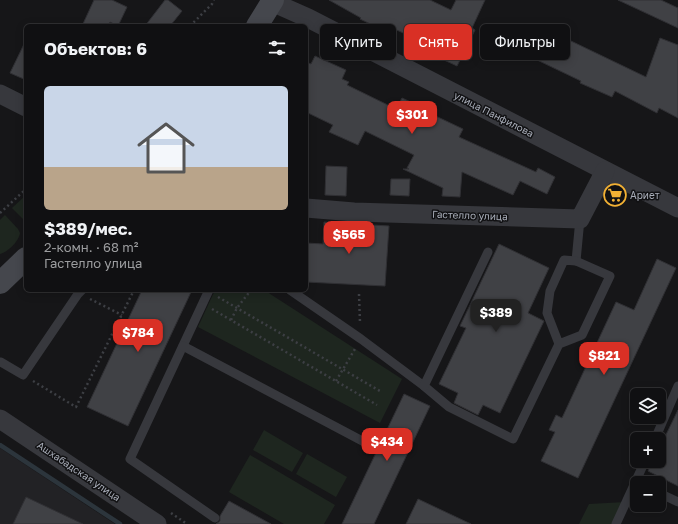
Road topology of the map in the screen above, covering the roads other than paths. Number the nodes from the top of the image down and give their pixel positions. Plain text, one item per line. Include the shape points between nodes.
1 (270, 1) edge
2 (258, 24) edge
3 (0, 94) edge
4 (24, 106) edge
5 (605, 171) junction
6 (308, 208) edge
7 (678, 208) edge
8 (580, 219) junction
9 (488, 252) dead end
10 (24, 260) edge
11 (576, 261) junction
12 (0, 283) edge
13 (80, 292) edge
14 (209, 292) edge
15 (293, 292) edge
16 (559, 344) junction
17 (183, 346) junction
18 (2, 362) dead end
19 (424, 386) junction
20 (678, 386) edge
21 (0, 419) edge
22 (658, 432) edge
23 (368, 444) dead end
24 (666, 496) edge
25 (630, 497) edge
26 (678, 502) edge
27 (215, 518) dead end
28 (157, 524) edge
29 (616, 524) edge

1 - 2 main road
1 - 5 street, улица Панфилова via 308,18
3 - 4 street
5 - 7 street, улица Панфилова
5 - 8 street
6 - 8 street, Гастелло улица
8 - 11 lane
9 - 19 lane
10 - 12 main road
11 - 16 lane via 564,260 550,291 547,313
11 - 16 lane via 610,276 582,335
13 - 18 lane via 23,375
14 - 17 lane
15 - 19 lane
16 - 19 lane via 513,439 449,407
17 - 23 lane
17 - 27 lane via 130,459
20 - 22 lane
21 - 28 street, Ашхабадская улица
24 - 26 lane
25 - 29 lane

